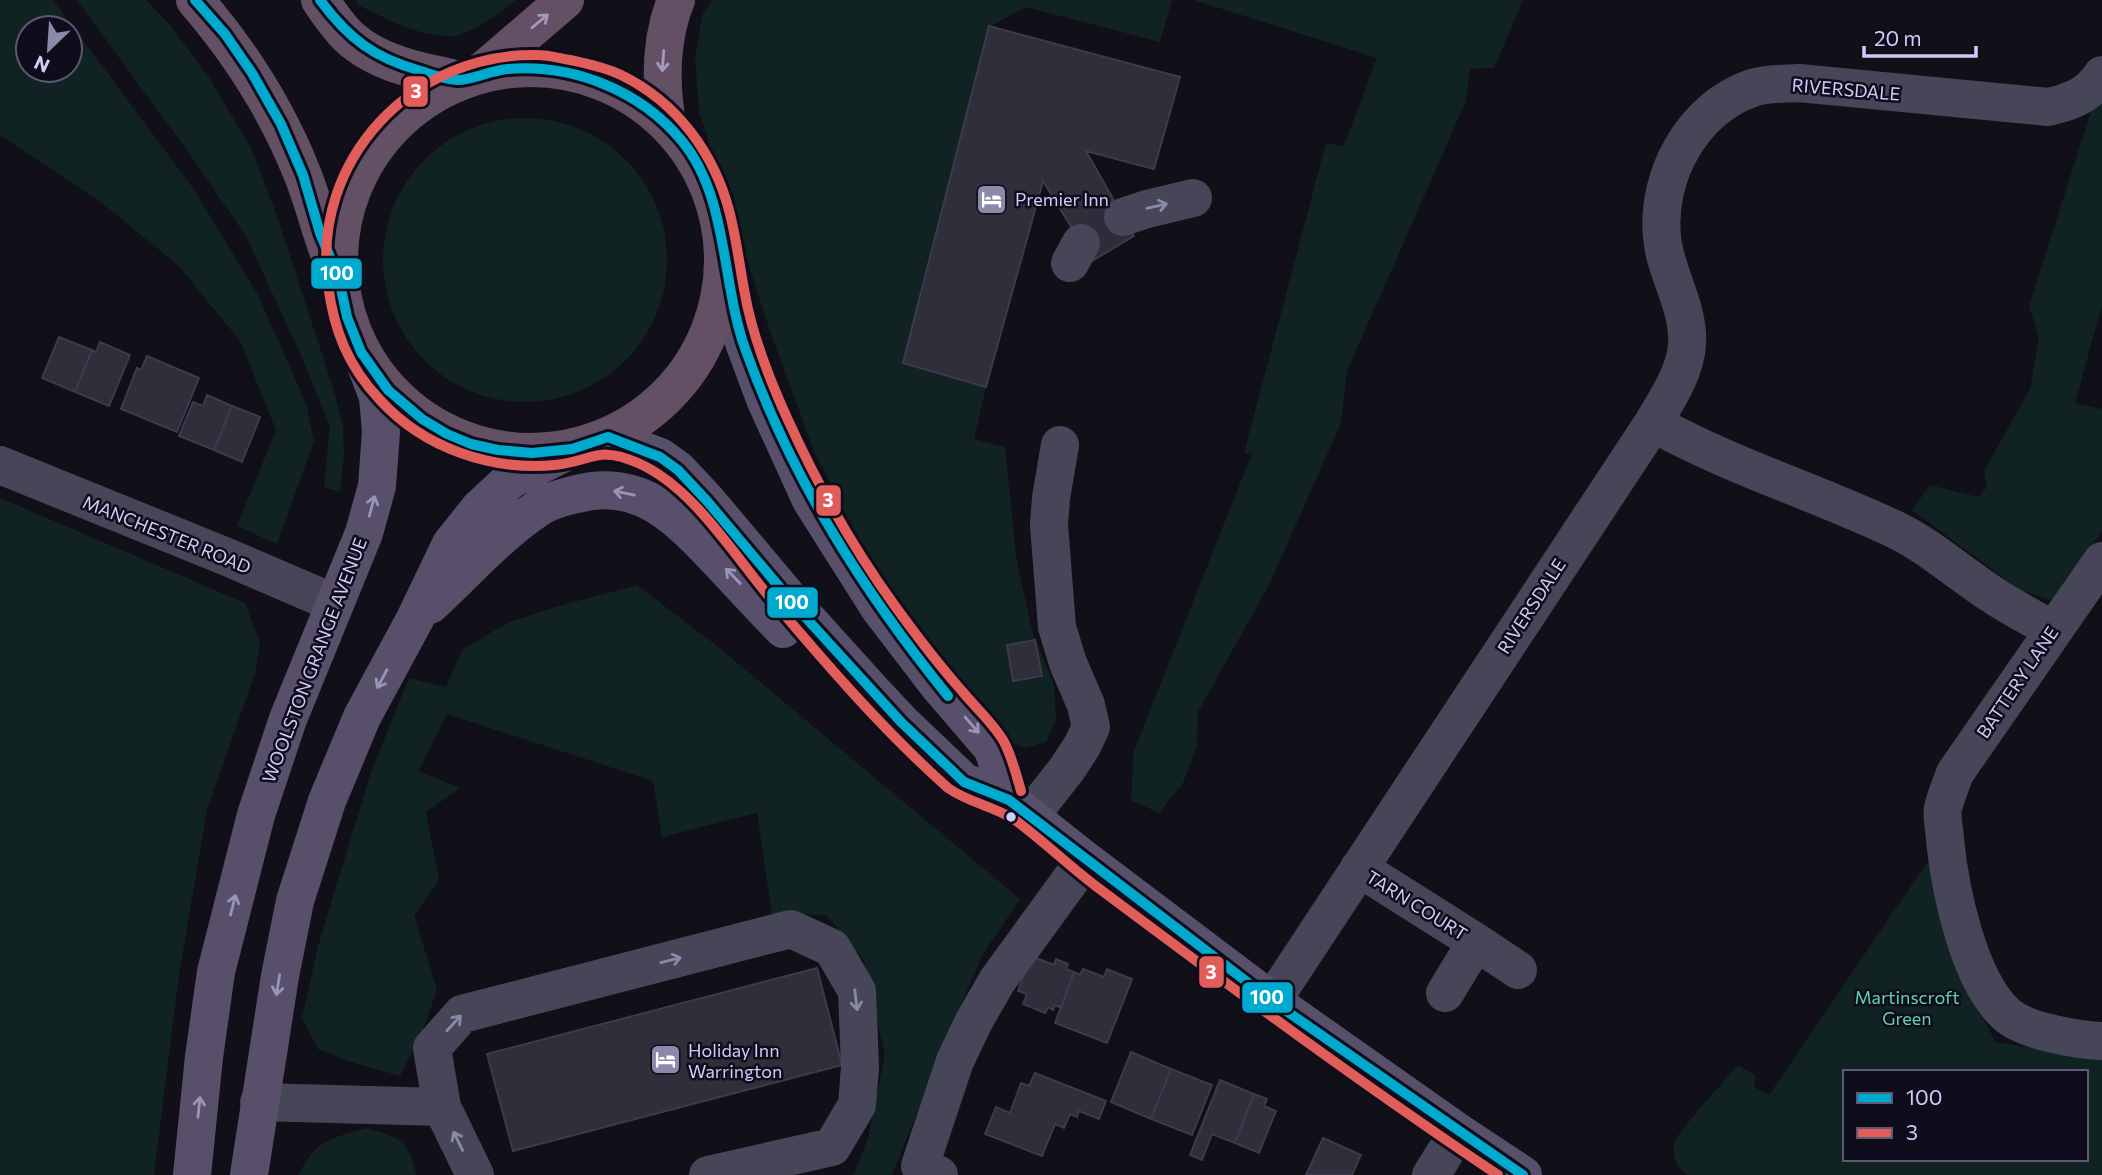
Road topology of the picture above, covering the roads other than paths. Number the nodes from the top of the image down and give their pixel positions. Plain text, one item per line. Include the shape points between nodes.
1 (195, 0) edge
2 (320, 0) edge
3 (565, 0) edge
4 (677, 0) edge
5 (2102, 75) edge
6 (470, 77) junction
7 (667, 124) junction
8 (1193, 198) dead end
9 (1123, 217) tunnel mouth
10 (723, 252) junction
11 (339, 279) junction
12 (361, 352) junction
13 (1653, 423) junction
14 (608, 437) junction
15 (1060, 445) dead end
16 (572, 449) junction
17 (0, 466) edge
18 (2102, 561) edge
19 (334, 603) junction
20 (415, 619) junction
21 (2053, 630) junction
22 (844, 659) junction
23 (1020, 808) junction
24 (1085, 860) junction
25 (1359, 868) junction
26 (1476, 942) junction
27 (1518, 970) dead end
28 (1445, 993) dead end
29 (1272, 1000) junction
30 (2102, 1041) edge
31 (259, 1102) junction
32 (442, 1107) junction
33 (1458, 1132) junction
34 (192, 1175) edge
35 (249, 1175) edge
36 (475, 1175) edge
37 (708, 1175) edge
38 (939, 1175) edge
39 (1431, 1175) edge
40 (1523, 1175) edge

1 - 11 highway via 225,34 281,124
2 - 6 highway via 351,39 370,52 413,69
6 -> 3 highway
4 -> 7 highway via 662,64
5 - 13 street, RIVERSDALE via 2085,94 2048,107 1800,83 1752,89 1716,110 1683,145 1665,187 1662,238 1683,313 1687,346 1673,389
6 - 7 highway via 544,68 577,74 609,84
6 - 11 highway via 410,110 374,147 348,198 338,251
7 - 10 highway via 702,172 714,201
9 -> 8 street
10 - 14 highway via 715,317 694,364 659,404
10 -> 23 main road via 736,321 811,500 880,609 993,749
11 - 12 highway via 346,317
12 - 16 highway via 388,390 447,434 498,450
19 -> 12 main road, WOOLSTON GRANGE AVENUE via 368,522 381,459 378,397
13 - 21 street via 1897,530 1993,596
13 - 25 street, RIVERSDALE
14 - 16 highway
14 - 22 main road via 660,457 678,470
15 - 23 street via 1049,525 1057,627 1091,727 1075,757
16 - 20 main road via 510,480 479,509 451,544
17 - 19 street, MANCHESTER ROAD
18 - 21 street, BATTERY LANE
34 -> 19 main road, WOOLSTON GRANGE AVENUE via 219,961 256,815
22 -> 20 main road via 791,638 684,524 661,506 611,490 589,491 540,507
20 -> 31 main road via 362,717 327,801 295,901
21 - 30 street, BATTERY LANE via 1955,772 1942,810 1948,870 1983,986 2007,1015 2040,1030
22 - 23 main road via 964,782
23 - 24 main road
24 - 29 main road
24 - 38 street via 997,981 956,1061 920,1166
25 - 26 street, TARN COURT
25 - 29 street, RIVERSDALE
26 - 27 street, TARN COURT
26 - 28 street, TARN COURT
29 - 33 main road
31 - 32 street
31 - 35 main road
36 -> 32 street
32 -> 37 street via 432,1048 462,1014 792,929 832,948 857,991 857,1105 832,1147
33 - 39 street
33 - 40 main road

